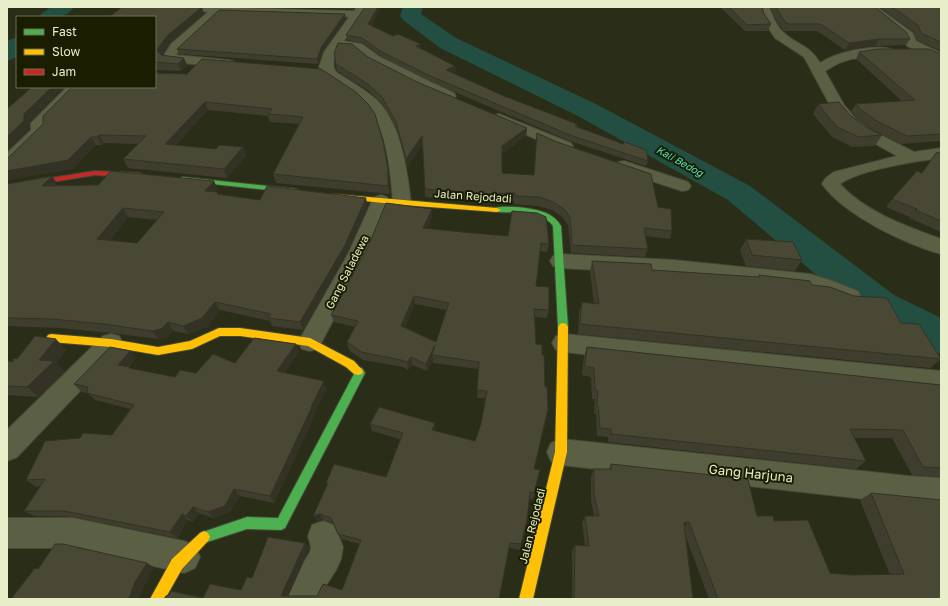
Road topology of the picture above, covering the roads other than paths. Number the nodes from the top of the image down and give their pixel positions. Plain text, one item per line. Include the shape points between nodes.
1 (764, 7) edge
2 (870, 7) edge
3 (219, 8) edge
4 (197, 9) edge
5 (264, 9) edge
6 (360, 10) edge
7 (306, 13) edge
8 (254, 21) edge
9 (336, 44) junction
10 (162, 47) edge
11 (175, 47) junction
12 (927, 51) junction
13 (941, 58) edge
14 (200, 61) junction
15 (243, 65) edge
16 (818, 70) junction
17 (189, 74) edge
18 (74, 88) edge
19 (460, 101) edge
20 (488, 113) edge
21 (578, 151) edge
22 (941, 153) edge
23 (912, 157) junction
24 (608, 161) edge
25 (7, 162) edge
26 (146, 175) edge
27 (176, 178) edge
28 (7, 186) edge
29 (682, 186) dead end
30 (305, 192) edge
31 (328, 195) edge
32 (381, 201) junction
33 (402, 203) junction
34 (941, 247) edge
35 (560, 261) junction
36 (850, 297) edge
37 (51, 338) edge
38 (310, 342) junction
39 (112, 343) junction
40 (564, 343) junction
41 (941, 382) edge
42 (7, 448) edge
43 (561, 452) junction
44 (941, 492) edge
45 (7, 533) edge
46 (322, 536) dead end
47 (184, 557) junction
48 (157, 599) edge
49 (304, 599) edge
50 (526, 599) edge

1 - 16 street via 779,35 805,52
2 - 12 street via 909,36 912,43
3 - 4 street
3 - 5 street
3 - 11 street
5 - 7 street
5 - 8 street
6 - 7 street
6 - 9 street
9 - 19 street via 358,47 375,60
9 - 33 street via 321,71 368,99 381,114 399,169
10 - 11 street
11 - 14 street via 168,58
12 - 13 street
12 - 16 street via 848,55 833,60
14 - 15 street
14 - 17 street
16 - 23 street via 838,106 850,121 866,133
18 - 25 street via 39,123 39,131
20 - 21 street
22 - 23 street
23 - 34 street via 840,176 831,184 853,205
24 - 29 street
26 - 28 street via 95,173
27 - 30 street
31 - 32 street, Jalan Rejodadi
32 - 33 street, Jalan Rejodadi
32 - 38 street, Gang Saladewa via 358,254
33 - 35 street, Jalan Rejodadi via 548,216 557,226
35 - 36 street via 674,268 810,282
35 - 40 street, Jalan Rejodadi
37 - 39 street
38 - 39 street via 240,332 219,332 192,345 158,351
38 - 47 street via 350,364 360,373 281,524 247,523 223,530 202,538
39 - 42 street
40 - 41 street
40 - 43 street, Jalan Rejodadi
43 - 44 street, Gang Harjuna
43 - 50 street, Jalan Rejodadi
45 - 47 street via 72,533
46 - 49 street via 327,547 324,559
47 - 48 street via 177,564

